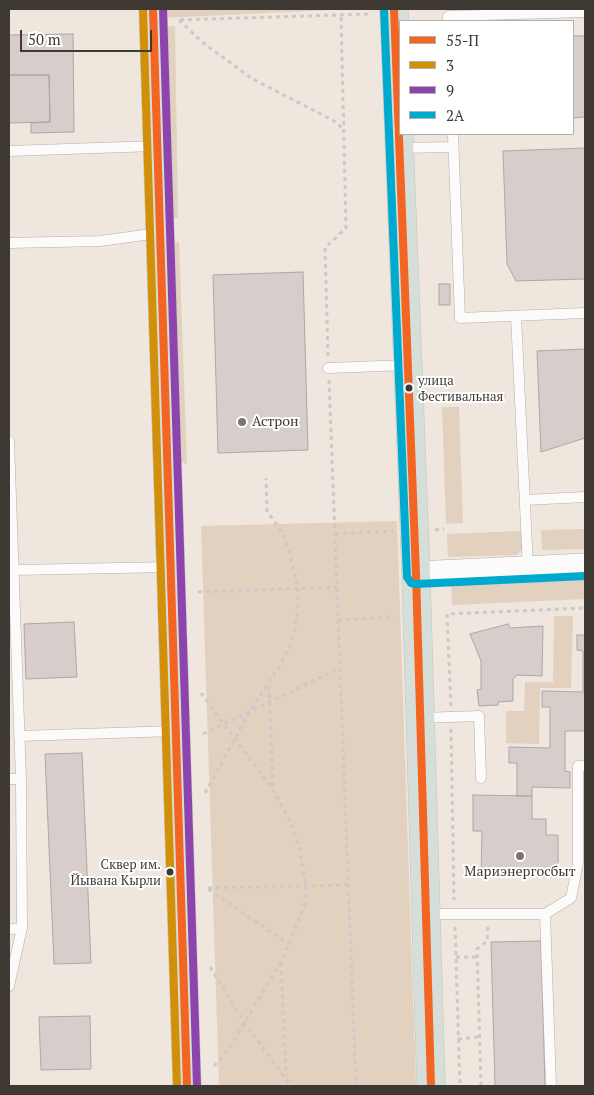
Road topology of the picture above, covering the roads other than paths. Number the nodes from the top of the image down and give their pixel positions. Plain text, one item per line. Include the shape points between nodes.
1 (152, 9) edge
2 (382, 11) edge
3 (585, 12) edge
4 (448, 20) edge
5 (453, 135) edge
6 (156, 146) junction
7 (453, 147) junction
8 (400, 148) junction
9 (9, 150) edge
10 (160, 233) junction
11 (9, 243) edge
12 (585, 313) edge
13 (516, 316) junction
14 (408, 365) junction
15 (328, 368) road end
16 (9, 441) edge
17 (585, 497) edge
18 (525, 500) junction
19 (10, 530) edge
20 (585, 566) edge
21 (171, 567) junction
22 (528, 569) junction
23 (14, 570) junction
24 (416, 574) junction
25 (420, 718) junction
26 (176, 731) junction
27 (19, 736) junction
28 (585, 766) edge
29 (481, 778) dead end
30 (9, 779) edge
31 (21, 779) junction
32 (426, 914) junction
33 (545, 914) junction
34 (9, 928) edge
35 (22, 928) junction
36 (9, 986) edge
37 (188, 1086) edge
38 (432, 1086) edge
39 (551, 1086) edge

1 - 6 main road
2 - 8 main road
3 - 4 lane via 448,16
5 - 7 lane
6 - 9 lane
6 - 10 main road
7 - 8 lane
7 - 13 lane via 460,318
8 - 14 main road
10 - 11 lane via 100,241
10 - 21 main road
12 - 13 lane
13 - 18 lane
14 - 15 lane
14 - 24 main road
16 - 19 lane
17 - 18 lane
18 - 22 lane
19 - 23 lane
20 - 22 street
21 - 23 lane
21 - 26 main road
22 - 24 street
23 - 27 lane
24 - 25 main road
25 - 29 lane via 479,716
25 - 32 main road
26 - 27 lane
26 - 37 main road
27 - 31 lane
28 - 33 lane via 578,766 578,863 571,898
30 - 31 lane
31 - 35 lane
32 - 33 lane
32 - 38 main road
33 - 39 lane
34 - 35 lane
35 - 36 lane

